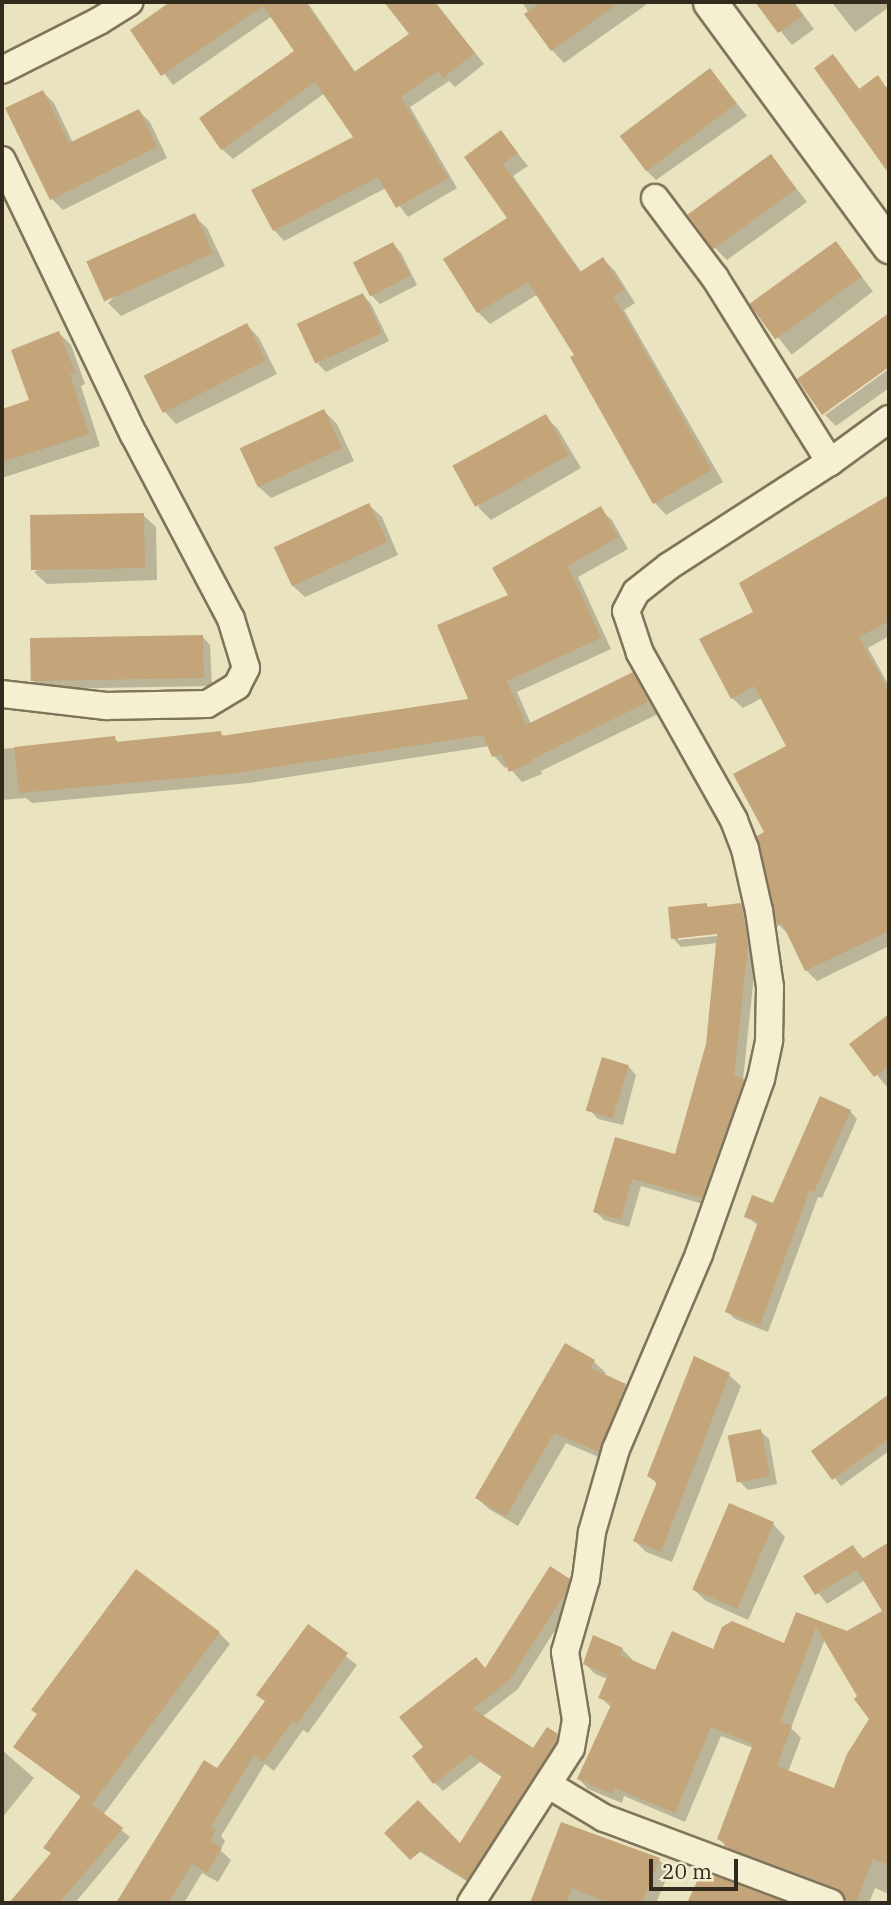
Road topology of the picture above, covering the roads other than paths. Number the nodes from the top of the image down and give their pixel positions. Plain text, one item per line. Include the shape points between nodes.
1 (130, 2) edge
2 (710, 2) edge
3 (2, 70) edge
4 (2, 160) edge
5 (655, 198) dead end
6 (889, 246) edge
7 (889, 419) edge
8 (830, 462) junction
9 (2, 694) edge
10 (549, 1785) junction
11 (471, 1903) edge
12 (831, 1903) edge

1 - 3 street
2 - 6 street
4 - 9 street via 134,435 231,619 246,668 237,686 207,704 106,706
5 - 8 street via 715,278
7 - 8 street
8 - 10 street via 668,566 636,592 626,611 640,653 734,820 745,849 770,988 769,1040 761,1079 699,1254 616,1449 595,1520 586,1579 565,1652 576,1720 571,1748
10 - 11 street
10 - 12 street via 604,1818

